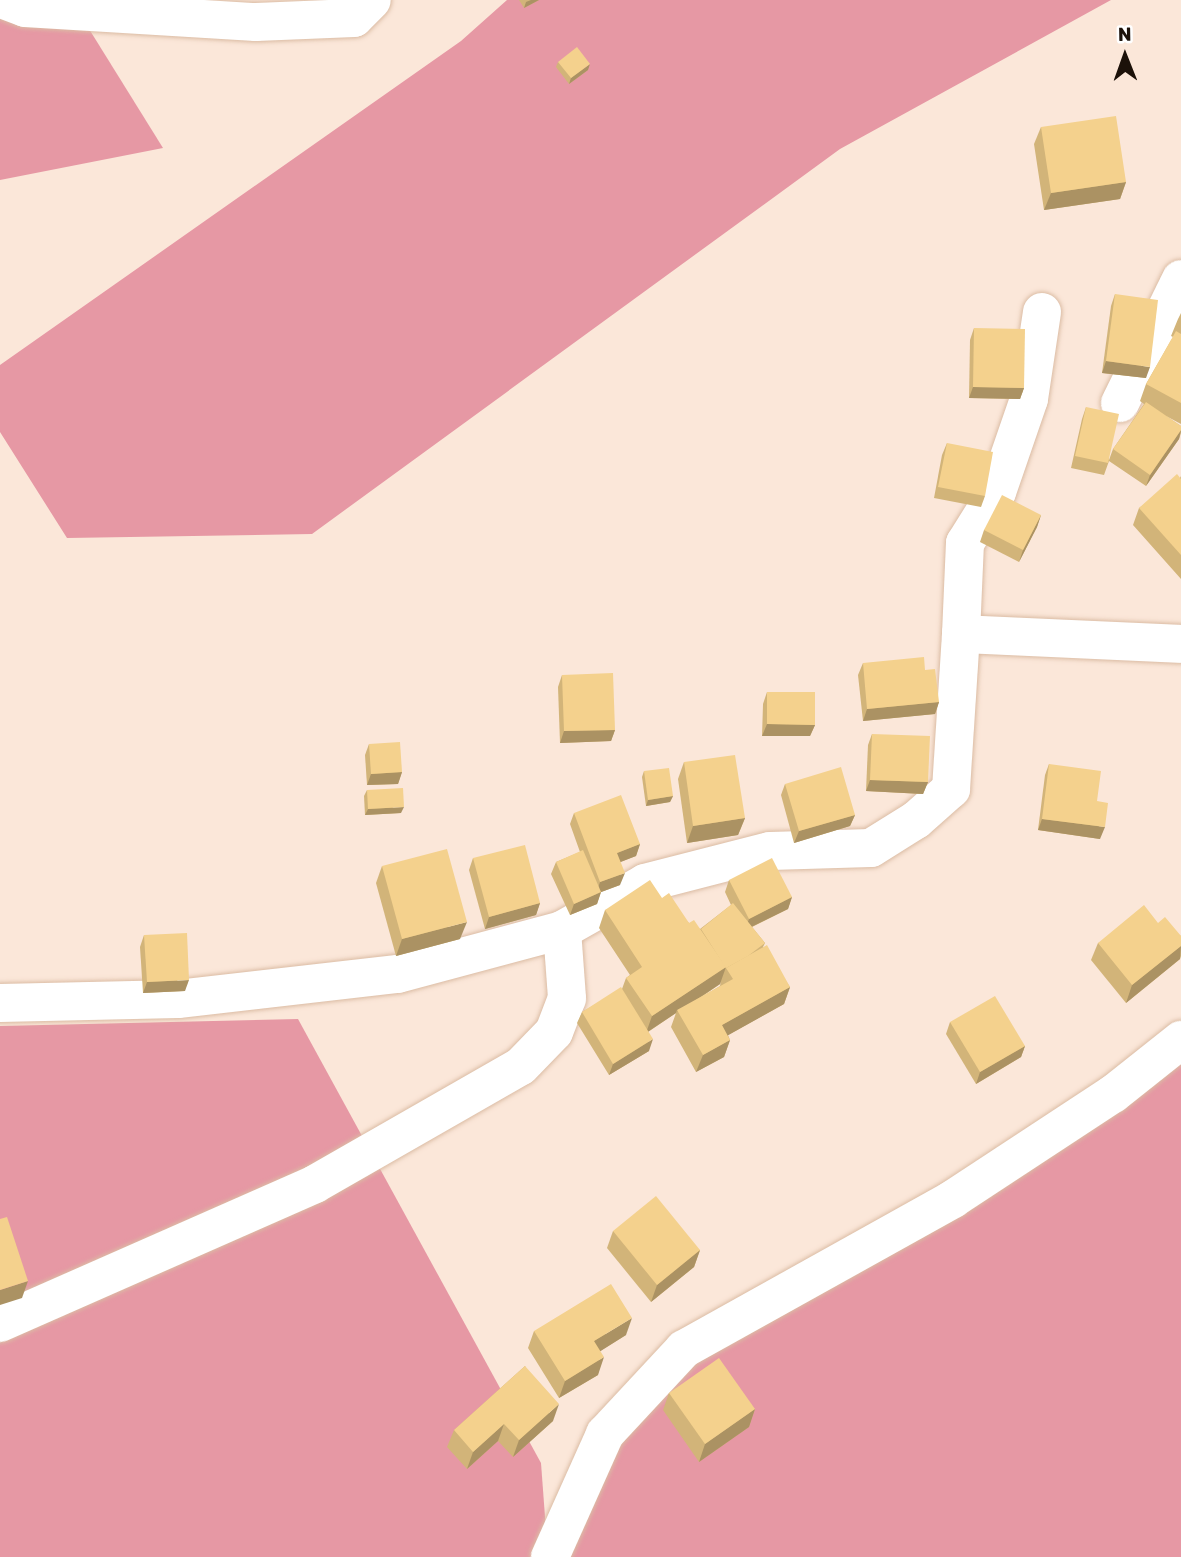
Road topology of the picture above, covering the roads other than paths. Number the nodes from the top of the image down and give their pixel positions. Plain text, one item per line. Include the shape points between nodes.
1 (372, 0) edge
2 (17, 3) edge
3 (1181, 279) edge
4 (1042, 312) dead end
5 (1120, 403) dead end
6 (961, 634) junction
7 (1181, 644) edge
8 (562, 930) junction
9 (0, 1003) edge
10 (1181, 1040) edge
11 (0, 1323) edge
12 (550, 1557) edge

1 - 2 street via 354,18 256,22
3 - 5 street
4 - 6 street via 1029,399 997,492 965,543
6 - 7 street
6 - 8 street via 951,789 916,820 871,848 770,851 645,883
8 - 9 street via 398,974 178,999
8 - 11 street via 567,998 554,1032 520,1066 316,1184
10 - 12 street via 1113,1094 953,1199 684,1349 605,1434

